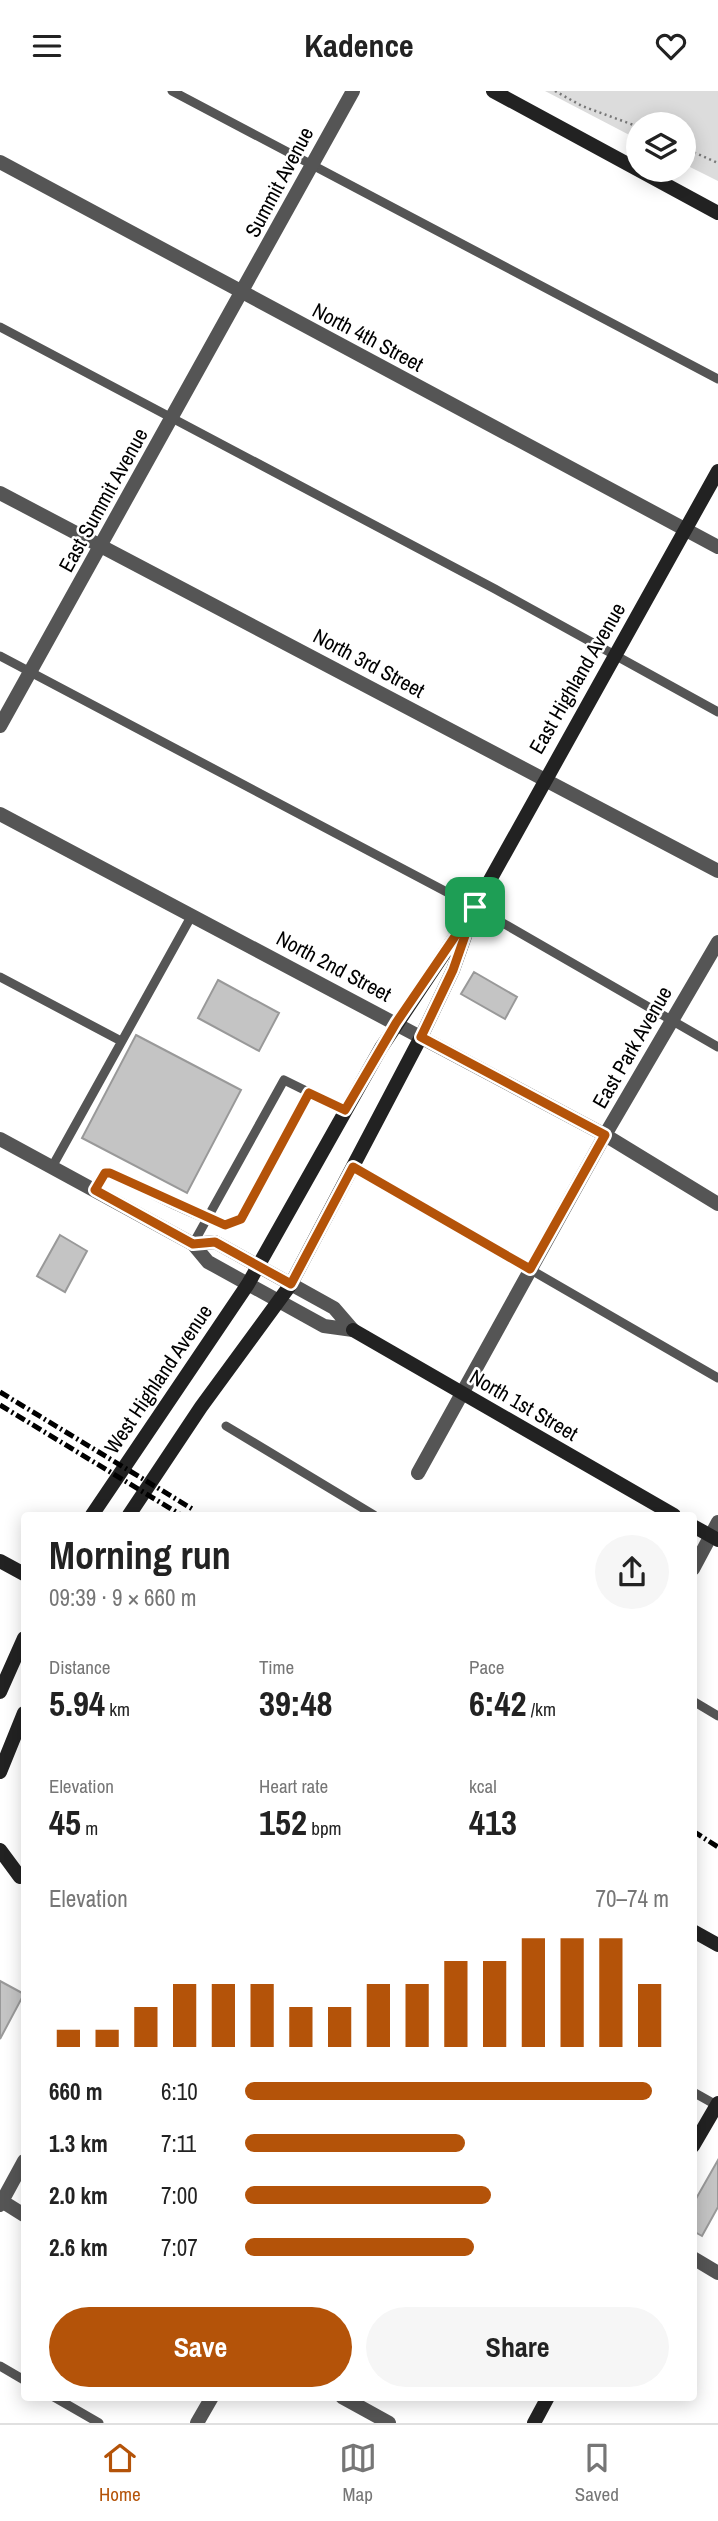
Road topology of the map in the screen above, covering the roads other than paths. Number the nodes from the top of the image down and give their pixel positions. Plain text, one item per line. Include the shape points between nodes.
1 (173, 91) edge
2 (353, 91) edge
3 (493, 91) edge
4 (0, 162) edge
5 (312, 165) junction
6 (718, 213) edge
7 (242, 294) junction
8 (0, 327) edge
9 (718, 379) edge
10 (172, 419) junction
11 (718, 471) edge
12 (0, 493) edge
13 (685, 530) junction
14 (100, 547) junction
15 (718, 547) edge
16 (615, 653) junction
17 (0, 656) edge
18 (30, 672) junction
19 (718, 712) edge
20 (0, 726) edge
21 (544, 778) junction
22 (0, 814) edge
23 (718, 871) edge
24 (475, 907) junction
25 (192, 915) junction
26 (718, 942) edge
27 (0, 977) edge
28 (672, 1022) junction
29 (396, 1023) junction
30 (421, 1037) junction
31 (121, 1041) junction
32 (718, 1047) edge
33 (309, 1093) junction
34 (345, 1110) junction
35 (605, 1135) junction
36 (0, 1139) edge
37 (52, 1167) junction
38 (353, 1167) junction
39 (95, 1190) junction
40 (718, 1204) edge
41 (207, 1218) junction
42 (193, 1244) junction
43 (258, 1266) junction
44 (530, 1269) junction
45 (248, 1284) junction
46 (291, 1284) junction
47 (278, 1301) junction
48 (353, 1330) junction
49 (718, 1378) edge
50 (460, 1393) junction
51 (226, 1426) dead end
52 (418, 1473) dead end
53 (94, 1512) edge
54 (131, 1512) edge
55 (369, 1512) edge
56 (669, 1512) edge
57 (718, 1523) edge
58 (697, 1528) edge
59 (714, 1538) edge
60 (0, 1561) edge
61 (697, 1563) edge
62 (19, 1571) edge
63 (21, 1645) edge
64 (0, 1692) edge
65 (697, 1703) edge
66 (718, 1716) edge
67 (21, 1720) edge
68 (0, 1772) edge
69 (0, 1850) edge
70 (0, 1876) edge
71 (21, 1877) edge
72 (21, 1878) edge
73 (697, 1933) edge
74 (718, 1945) edge
75 (697, 2094) edge
76 (718, 2104) edge
77 (697, 2139) edge
78 (21, 2166) edge
79 (1, 2202) edge
80 (21, 2213) edge
81 (697, 2260) edge
82 (718, 2273) edge
83 (0, 2366) edge
84 (21, 2378) edge
85 (61, 2401) edge
86 (210, 2401) edge
87 (349, 2401) edge
88 (546, 2401) edge
89 (99, 2423) edge
90 (197, 2423) edge
91 (389, 2423) edge
92 (534, 2423) edge

1 - 5 lane
2 - 5 street, Summit Avenue
3 - 6 main road
4 - 7 street, North 4th Street
5 - 7 street, Summit Avenue
5 - 9 lane
7 - 10 street, East Summit Avenue
7 - 13 street, North 4th Street
8 - 10 lane
10 - 14 street, East Summit Avenue
10 - 16 lane
11 - 13 main road, East Highland Avenue
12 - 14 street, North 3rd Street
13 - 15 street, North 4th Street
13 - 16 main road, East Highland Avenue
14 - 18 street, East Summit Avenue
14 - 21 street, North 3rd Street
16 - 19 lane
16 - 21 main road, East Highland Avenue
17 - 18 lane
18 - 20 street, East Summit Avenue
18 - 24 lane
21 - 23 street, North 3rd Street
21 - 24 main road, East Highland Avenue
22 - 25 street, North 2nd Street
24 - 28 lane
24 - 29 main road, East Highland Avenue
24 - 30 main road, East Highland Avenue via 453,970
25 - 29 street, North 2nd Street
25 - 31 lane
26 - 28 street, East Park Avenue
27 - 31 lane
28 - 32 lane
28 - 35 street, East Park Avenue
29 - 30 street, North 2nd Street
29 - 34 main road, East Highland Avenue
30 - 35 street, North 2nd Street
30 - 38 main road, East Highland Avenue
31 - 37 lane
33 - 34 lane
33 - 41 lane via 241,1219 225,1225
33 - 41 lane via 284,1080
34 - 43 main road, East Highland Avenue
35 - 40 street, North 2nd Street
35 - 44 street, East Park Avenue
36 - 37 street, North 1st Street
37 - 39 street, North 1st Street
38 - 44 lane
38 - 46 main road, East Highland Avenue
39 - 41 lane via 105,1173 110,1173
39 - 42 street, North 1st Street
41 - 42 lane
42 - 43 street, North 1st Street via 215,1242
42 - 45 street, North 1st Street via 208,1262
43 - 45 main road, West Highland Avenue
43 - 46 street, North 1st Street
44 - 49 lane
44 - 50 street, East Park Avenue
45 - 47 street, North 1st Street
45 - 53 main road, West Highland Avenue
46 - 47 main road, East Highland Avenue
46 - 48 street, North 1st Street via 334,1308
47 - 48 street, North 1st Street via 324,1326
47 - 54 main road
48 - 50 main road, North 1st Street
50 - 52 street, East Park Avenue
50 - 56 main road, North 1st Street
51 - 55 lane
57 - 59 street
58 - 59 main road
59 - 61 street
60 - 62 main road
63 - 64 main road
65 - 66 lane
67 - 68 main road
69 - 71 main road
70 - 72 main road
73 - 74 main road
75 - 76 lane
76 - 77 main road
78 - 79 street
79 - 80 street
81 - 82 street
83 - 84 lane
85 - 89 lane
86 - 90 street
87 - 91 street
88 - 92 main road

